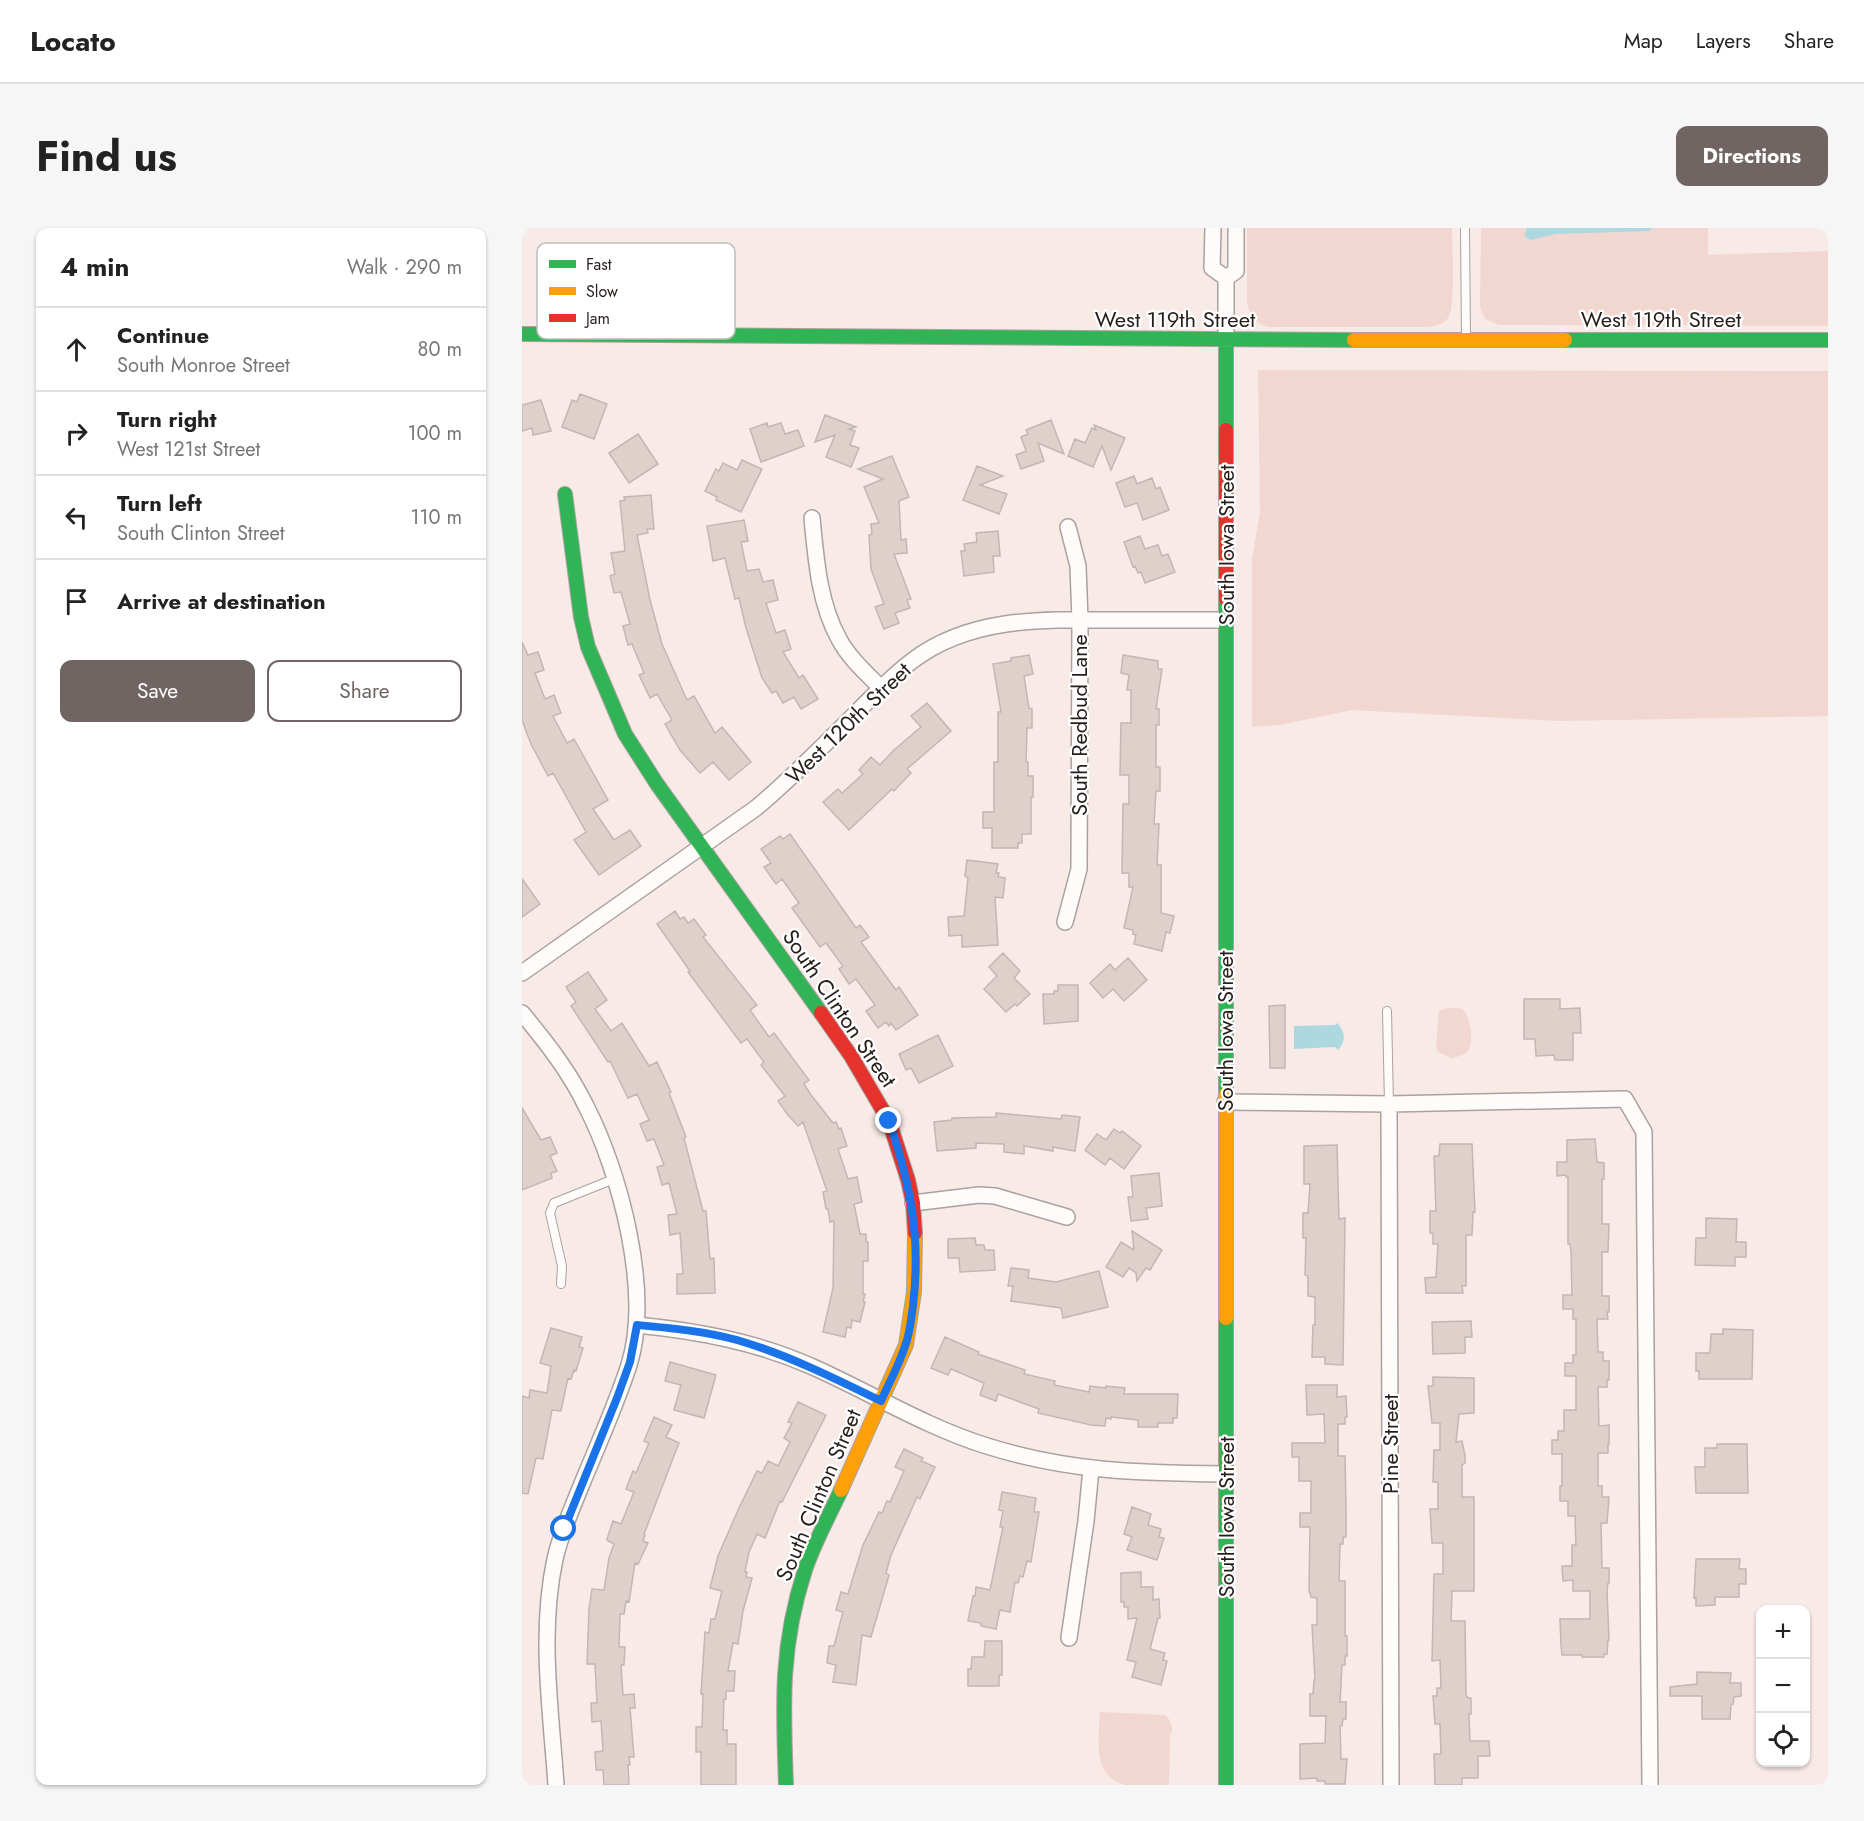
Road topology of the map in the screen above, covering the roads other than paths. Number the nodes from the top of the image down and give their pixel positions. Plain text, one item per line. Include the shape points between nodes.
1 (1213, 228) edge
2 (1236, 228) edge
3 (1465, 228) edge
4 (1226, 278) junction
5 (522, 334) edge
6 (537, 334) edge
7 (735, 336) edge
8 (1226, 340) junction
9 (1466, 340) junction
10 (1828, 340) edge
11 (565, 494) dead end
12 (812, 518) dead end
13 (1068, 527) dead end
14 (1080, 620) junction
15 (1227, 620) junction
16 (881, 688) junction
17 (702, 846) junction
18 (1065, 922) dead end
19 (522, 973) edge
20 (1388, 1011) dead end
21 (522, 1013) edge
22 (1225, 1102) junction
23 (1389, 1104) junction
24 (615, 1179) junction
25 (913, 1203) junction
26 (1067, 1217) dead end
27 (561, 1284) dead end
28 (637, 1325) junction
29 (881, 1401) junction
30 (1091, 1469) junction
31 (1226, 1474) junction
32 (1069, 1638) dead end
33 (556, 1785) edge
34 (786, 1785) edge
35 (1226, 1785) edge
36 (1391, 1785) edge
37 (1650, 1785) edge

1 - 4 street via 1212,268
2 - 4 street, South Iowa Street via 1236,271
3 - 9 lane
4 - 8 street, South Iowa Street
5 - 6 street, West 119th Street
7 - 8 street, West 119th Street
8 - 9 street, West 119th Street
8 - 15 street, South Iowa Street
9 - 10 street, West 119th Street
11 - 17 street, South Clinton Street via 588,647 625,734
12 - 16 street via 827,612 839,640
13 - 14 street, South Redbud Lane via 1078,566
14 - 15 street, West 120th Street
14 - 16 street, West 120th Street via 1006,623 969,632 936,645
14 - 18 street, South Redbud Lane via 1079,869
15 - 22 street, South Iowa Street
16 - 17 street, West 120th Street via 778,790
17 - 19 street, West 120th Street
17 - 25 street, South Clinton Street via 878,1101 902,1158
20 - 23 lane
21 - 24 street via 559,1059 586,1105
22 - 23 street
22 - 31 street, South Iowa Street
23 - 36 street, Pine Street
23 - 37 street via 1625,1099 1644,1132
24 - 27 lane via 552,1206 550,1213 562,1266
24 - 28 street via 628,1227
25 - 26 street via 979,1194
25 - 29 street, South Clinton Street via 915,1271 911,1319 906,1345
28 - 29 street via 683,1329 745,1343 812,1367
28 - 33 street via 627,1371 555,1558 546,1649
29 - 30 street via 985,1445 1052,1464
29 - 34 street, South Clinton Street via 807,1568 796,1604 784,1677
30 - 31 street
30 - 32 street
31 - 35 street, South Iowa Street

